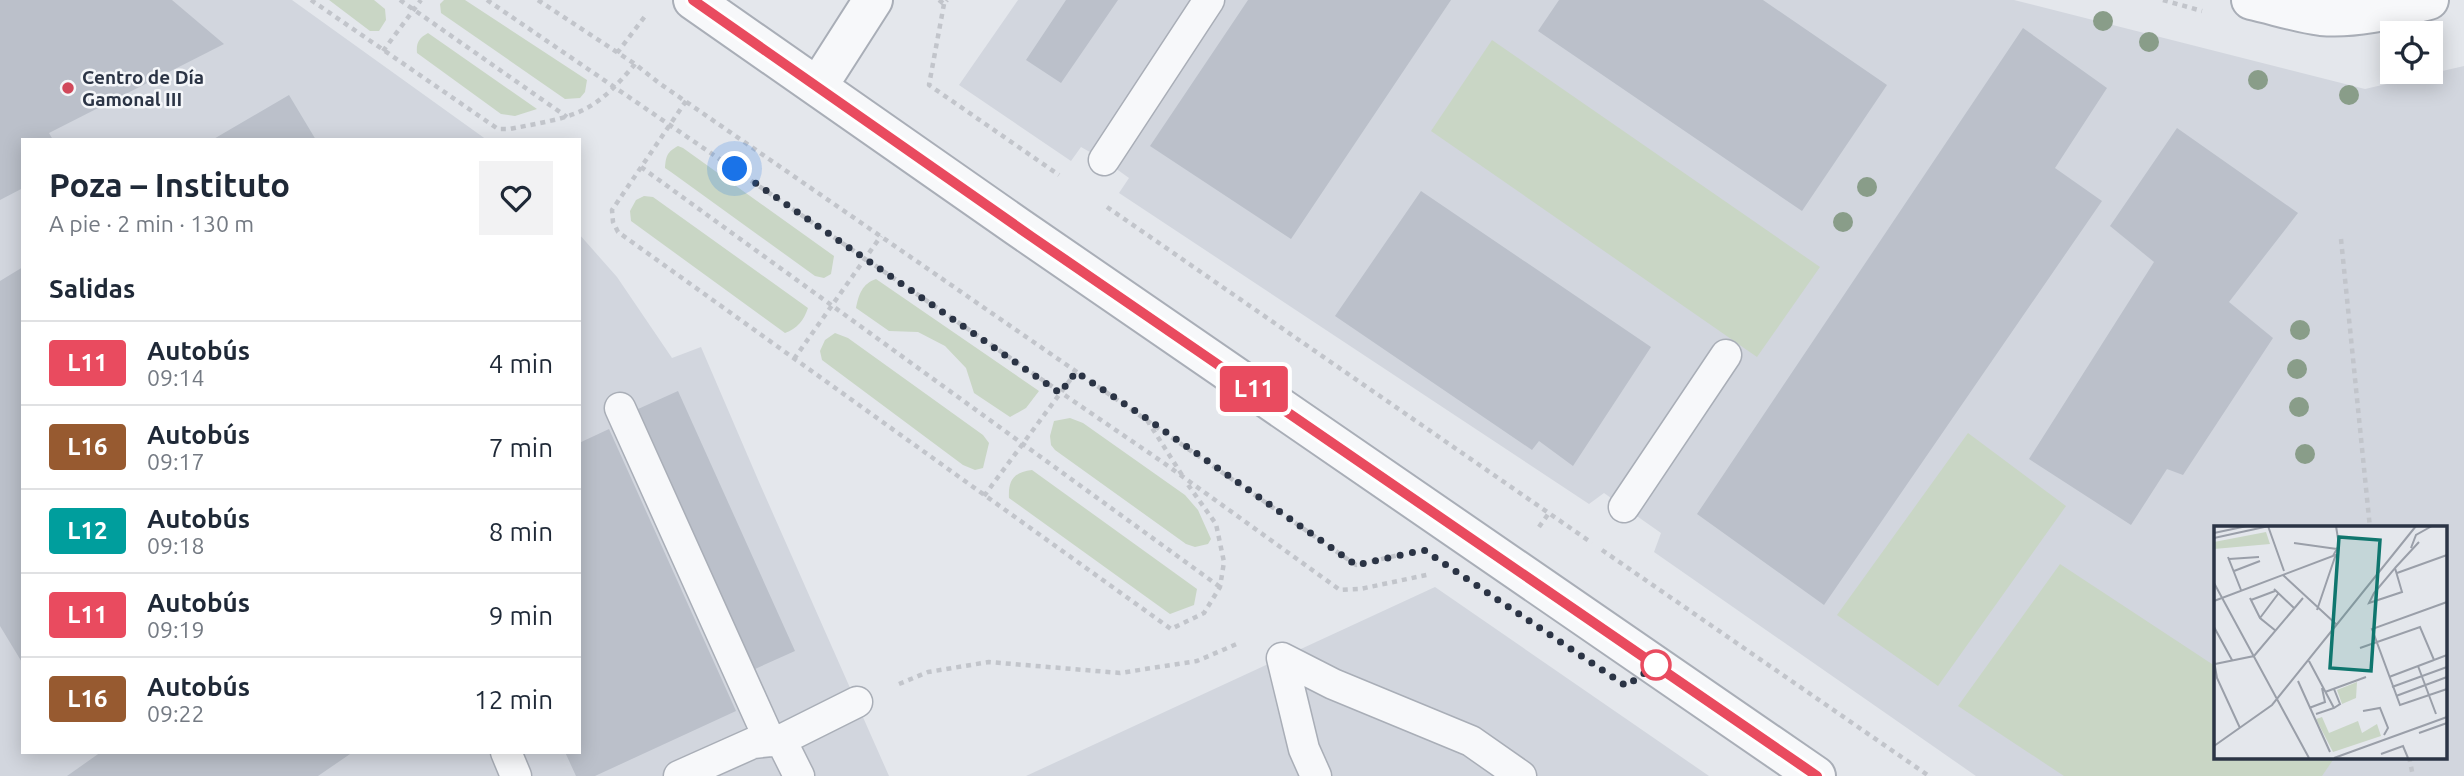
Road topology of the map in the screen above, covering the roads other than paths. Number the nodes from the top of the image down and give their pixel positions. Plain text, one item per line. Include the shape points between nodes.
1 (693, 0) edge
2 (873, 0) edge
3 (1209, 0) edge
4 (2251, 0) edge
5 (2429, 0) edge
6 (818, 86) junction
7 (1104, 160) dead end
8 (1726, 355) dead end
9 (620, 408) dead end
10 (1623, 507) dead end
11 (857, 702) road end
12 (776, 740) junction
13 (507, 754) edge
14 (516, 776) edge
15 (679, 776) edge
16 (799, 776) edge
17 (1316, 776) edge
18 (1521, 776) edge
19 (1816, 776) edge

1 - 6 street
2 - 6 street
3 - 7 lane
4 - 5 street via 2320,16 2384,12
6 - 19 street
8 - 10 lane
9 - 12 lane
11 - 12 lane
12 - 15 lane via 753,743
12 - 16 lane
13 - 14 lane
17 - 18 lane via 1304,749 1282,658 1471,741

